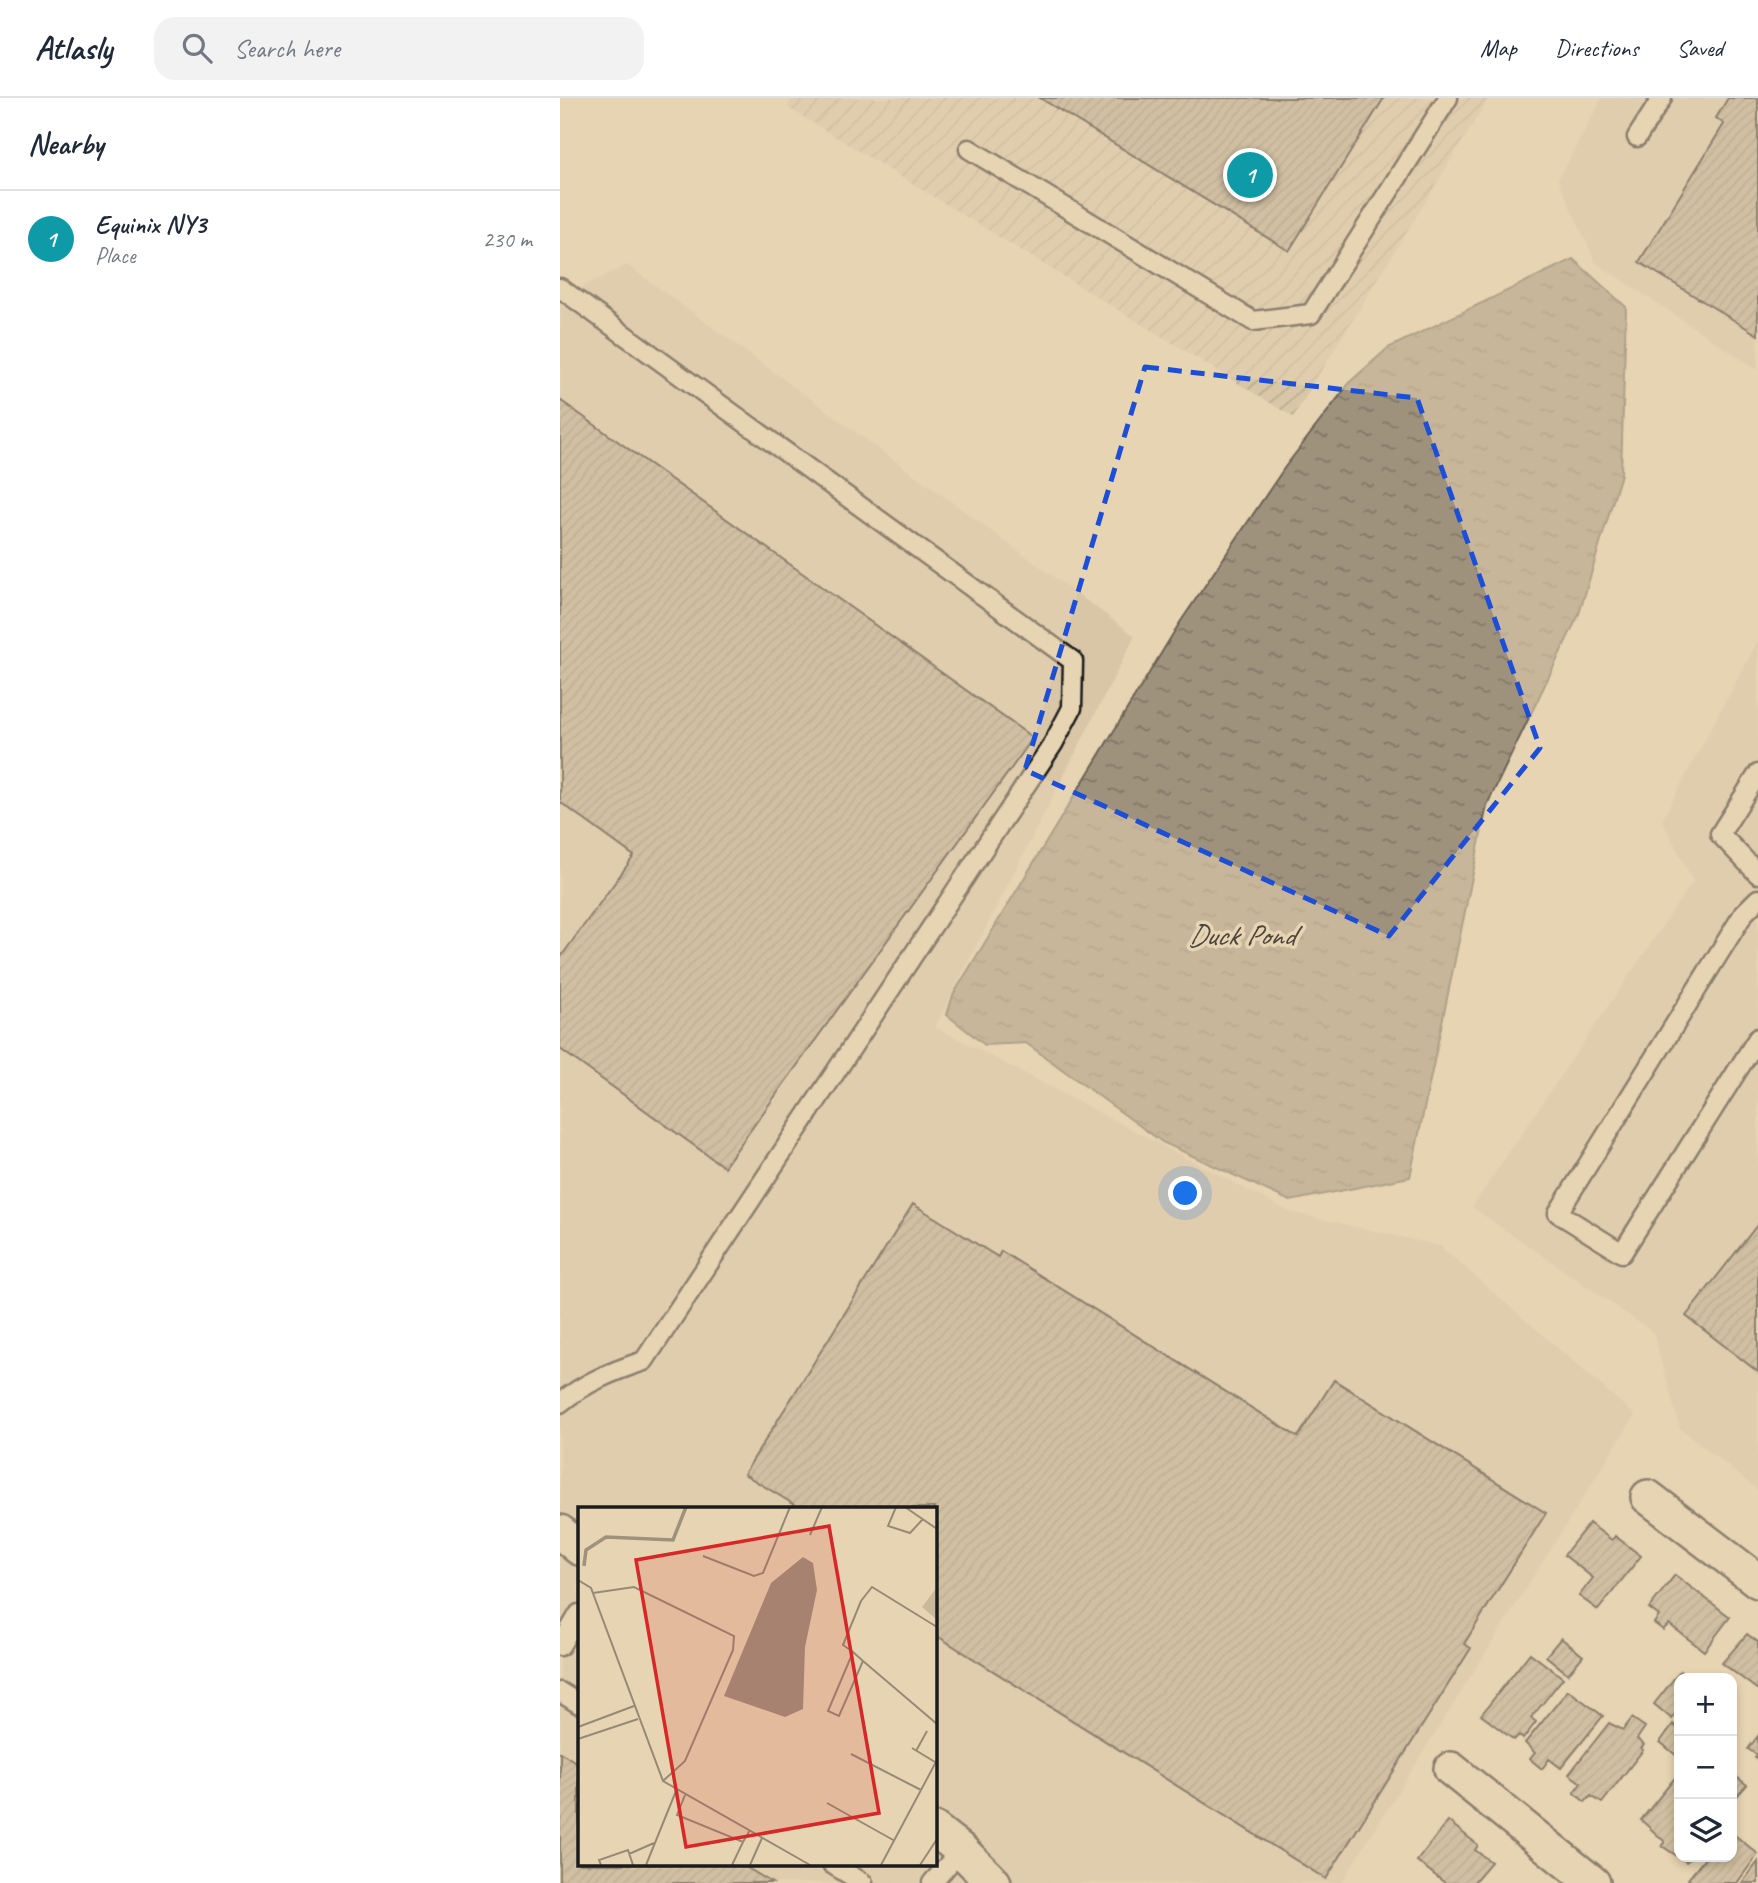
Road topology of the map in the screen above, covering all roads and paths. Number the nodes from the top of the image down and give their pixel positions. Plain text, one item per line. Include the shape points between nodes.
1 (1448, 98) edge
2 (1662, 98) edge
3 (1637, 137) dead end
4 (969, 149) dead end
5 (560, 288) edge
6 (1758, 774) edge
7 (1758, 874) edge
8 (1758, 899) edge
9 (1758, 1038) edge
10 (560, 1403) edge
11 (1648, 1497) dead end
12 (560, 1532) edge
13 (578, 1547) edge
14 (1758, 1581) edge
15 (578, 1616) edge
16 (560, 1646) edge
17 (560, 1692) edge
18 (578, 1703) edge
19 (1451, 1769) dead end
20 (936, 1831) edge
21 (961, 1850) junction
22 (835, 1866) edge
23 (863, 1883) edge
24 (932, 1883) edge
25 (994, 1883) edge
26 (1593, 1883) edge

1 - 4 lane via 1311,314 1253,321
2 - 3 lane
5 - 10 lane via 1073,661 1072,708 1053,744 644,1361 609,1372
6 - 7 lane via 1720,834
8 - 9 lane via 1744,913 1558,1213 1622,1254
11 - 14 street
12 - 13 street
15 - 16 lane
17 - 18 lane
19 - 26 street
20 - 21 street
21 - 24 lane
21 - 25 street
22 - 23 lane

